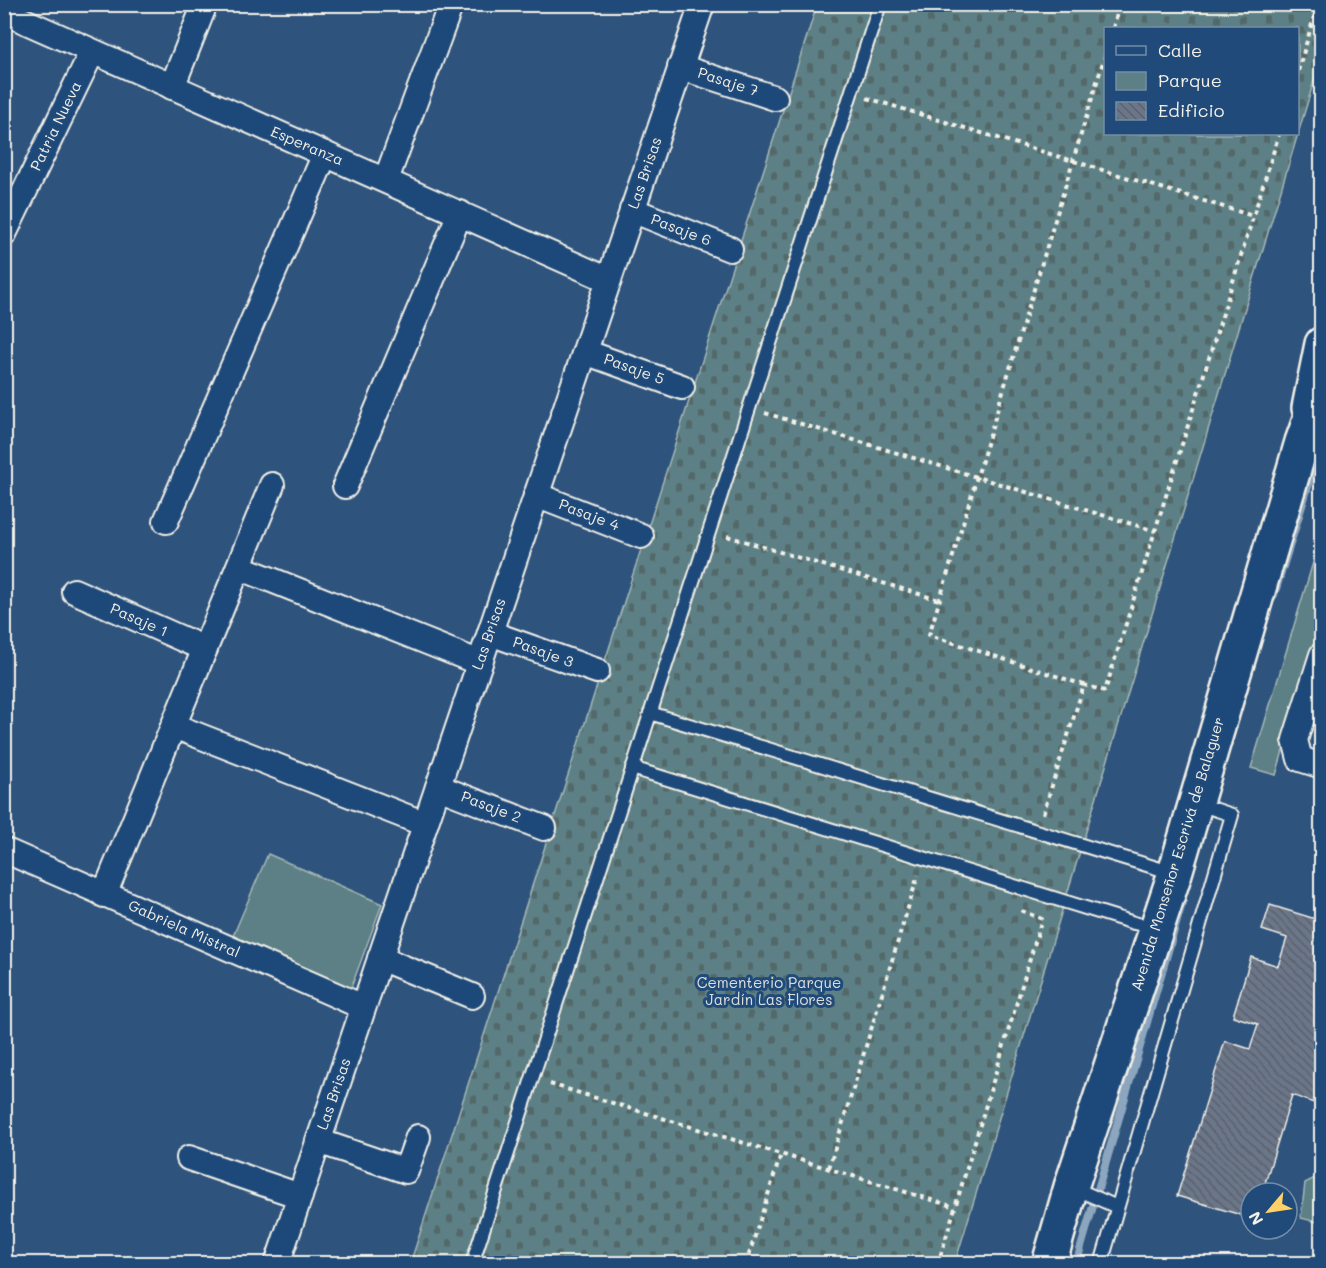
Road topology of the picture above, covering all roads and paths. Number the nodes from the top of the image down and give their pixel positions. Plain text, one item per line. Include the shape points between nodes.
1 (205, 4) edge
2 (451, 4) edge
3 (702, 4) edge
4 (879, 4) edge
5 (1120, 4) edge
6 (1318, 4) edge
7 (4, 12) edge
8 (1113, 27) edge
9 (92, 52) junction
10 (1104, 58) edge
11 (681, 67) junction
12 (1299, 68) edge
13 (172, 87) junction
14 (851, 93) junction
15 (775, 98) dead end
16 (1279, 135) edge
17 (325, 154) junction
18 (1072, 161) junction
19 (386, 180) junction
20 (632, 210) junction
21 (460, 213) junction
22 (1254, 216) junction
23 (4, 234) edge
24 (730, 249) dead end
25 (609, 280) junction
26 (1322, 344) edge
27 (585, 351) junction
28 (1322, 386) edge
29 (682, 387) dead end
30 (749, 408) junction
31 (1302, 442) junction
32 (977, 477) junction
33 (272, 485) dead end
34 (345, 486) dead end
35 (536, 495) junction
36 (166, 521) dead end
37 (709, 530) junction
38 (1155, 531) junction
39 (641, 536) dead end
40 (239, 567) junction
41 (74, 591) dead end
42 (939, 600) junction
43 (490, 633) junction
44 (205, 649) junction
45 (1322, 655) edge
46 (480, 663) junction
47 (597, 671) dead end
48 (1084, 685) junction
49 (650, 713) junction
50 (174, 726) junction
51 (1322, 766) edge
52 (632, 768) junction
53 (438, 787) junction
54 (1195, 802) junction
55 (425, 824) junction
56 (544, 828) dead end
57 (1038, 832) junction
58 (4, 850) edge
59 (923, 857) junction
60 (1174, 873) junction
61 (1029, 889) junction
62 (105, 895) junction
63 (1157, 928) junction
64 (380, 958) junction
65 (472, 996) dead end
66 (363, 1007) junction
67 (532, 1079) junction
68 (418, 1137) dead end
69 (318, 1141) junction
70 (781, 1154) junction
71 (189, 1158) dead end
72 (829, 1168) junction
73 (1071, 1187) junction
74 (300, 1196) junction
75 (955, 1207) junction
76 (1117, 1207) junction
77 (277, 1263) edge
78 (472, 1263) edge
79 (746, 1263) edge
80 (938, 1263) edge
81 (1049, 1263) edge
82 (1101, 1263) edge

1 - 13 street
2 - 19 street
3 - 11 street, Las Brisas
4 - 14 lane
5 - 8 path
6 - 12 path
7 - 9 street, Esperanza
9 - 13 street, Esperanza
9 - 23 street, Patria Nueva
10 - 18 path
11 - 15 street, Pasaje 7
11 - 20 street, Las Brisas
13 - 17 street, Esperanza
14 - 18 path
14 - 30 lane
16 - 22 path
17 - 19 street, Esperanza
17 - 36 street
18 - 22 path
18 - 32 path
19 - 21 street, Esperanza
20 - 24 street, Pasaje 6
20 - 25 street, Las Brisas
21 - 25 street, Esperanza
21 - 34 street
22 - 38 path
25 - 27 street, Las Brisas
26 - 31 main road, Avenida Monseñor Escrivá de Balaguer
27 - 29 street, Pasaje 5
27 - 35 street, Las Brisas
28 - 31 main road, Avenida Monseñor Escrivá de Balaguer
30 - 32 path
30 - 37 lane
31 - 54 main road, Avenida Monseñor Escrivá de Balaguer
32 - 38 path
32 - 42 path
33 - 40 street
35 - 39 street, Pasaje 4
35 - 43 street, Las Brisas
37 - 42 path
37 - 49 lane
38 - 48 path via 1104,691
40 - 44 street
40 - 46 street
41 - 44 street, Pasaje 1
42 - 48 path via 929,635
43 - 46 street, Las Brisas
43 - 47 street, Pasaje 3
44 - 50 street
45 - 51 street via 1295,740 1300,759
46 - 53 street, Las Brisas
48 - 57 path
49 - 52 lane
49 - 57 lane
50 - 55 street
50 - 62 street
52 - 59 lane
52 - 67 lane
53 - 55 street, Las Brisas
53 - 56 street, Pasaje 2
54 - 60 main road, Avenida Monseñor Escrivá de Balaguer
54 - 76 lane via 1232,815
55 - 64 street, Las Brisas
57 - 60 lane
58 - 62 street, Gabriela Mistral
59 - 61 lane
59 - 72 path
60 - 63 main road, Avenida Monseñor Escrivá de Balaguer
61 - 63 lane
61 - 75 path via 1022,911 1042,919
62 - 66 street, Gabriela Mistral
63 - 73 main road, Avenida Monseñor Escrivá de Balaguer
64 - 65 street
64 - 66 street, Las Brisas
66 - 69 street, Las Brisas
67 - 70 path
67 - 78 lane
68 - 69 street via 406,1171
69 - 74 street, Las Brisas
70 - 72 path
70 - 79 path
71 - 74 street
72 - 75 path
73 - 76 lane
73 - 81 main road, Avenida Monseñor Escrivá de Balaguer
74 - 77 street, Las Brisas
75 - 80 path
76 - 82 lane

